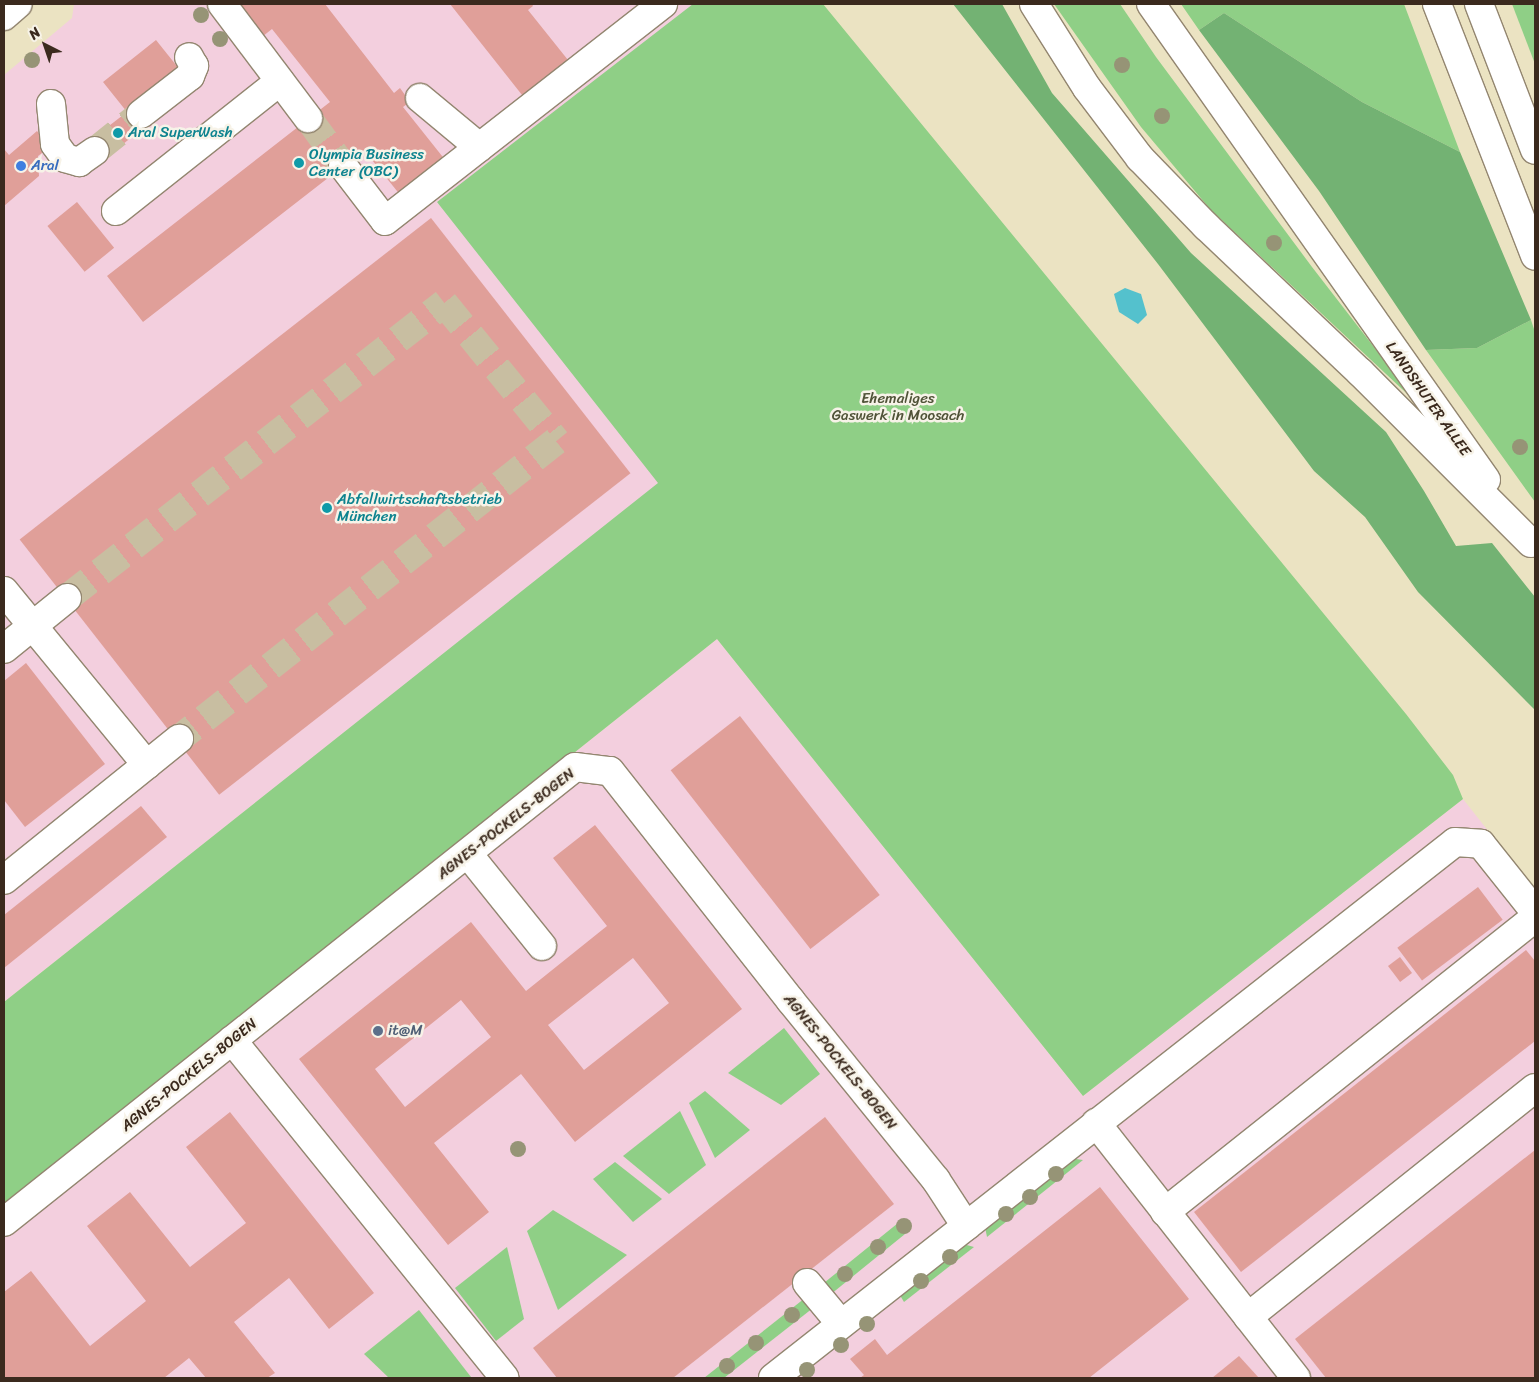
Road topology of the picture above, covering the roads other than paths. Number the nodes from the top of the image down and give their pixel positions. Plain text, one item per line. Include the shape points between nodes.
1 (222, 4) edge
2 (662, 4) edge
3 (1034, 4) edge
4 (1151, 4) edge
5 (1437, 4) edge
6 (1479, 4) edge
7 (190, 57) dead end
8 (280, 81) junction
9 (420, 98) dead end
10 (51, 104) dead end
11 (141, 114) tunnel mouth
12 (308, 118) tunnel mouth
13 (479, 148) junction
14 (1535, 150) edge
15 (95, 151) tunnel mouth
16 (343, 166) tunnel mouth
17 (116, 211) dead end
18 (1535, 256) edge
19 (1533, 545) edge
20 (4, 591) edge
21 (67, 598) tunnel mouth
22 (32, 626) junction
23 (4, 649) edge
24 (179, 739) tunnel mouth
25 (147, 765) junction
26 (468, 854) junction
27 (4, 880) edge
28 (1535, 912) edge
29 (1535, 918) edge
30 (542, 946) dead end
31 (232, 1040) junction
32 (1535, 1088) edge
33 (1096, 1123) junction
34 (1165, 1212) junction
35 (4, 1222) edge
36 (966, 1226) junction
37 (807, 1283) dead end
38 (1248, 1317) junction
39 (841, 1324) junction
40 (505, 1378) edge
41 (773, 1378) edge
42 (1296, 1378) edge

1 - 8 main road
2 - 13 main road
3 - 19 main road via 1087,88 1140,158
4 - 19 main road, LANDSHUTER ALLEE
5 - 18 main road
6 - 14 main road
7 - 11 main road via 194,66 190,76
8 - 12 main road
8 - 17 main road
9 - 13 main road
10 - 15 main road via 55,144 65,158 79,162
13 - 16 main road via 385,221
20 - 22 main road
21 - 22 main road
22 - 23 main road
22 - 25 main road
24 - 25 main road
25 - 27 main road
26 - 30 main road
26 - 31 main road, AGNES-POCKELS-BOGEN
26 - 36 main road, AGNES-POCKELS-BOGEN via 576,767 610,771 936,1180
28 - 33 main road via 1481,844 1455,842
29 - 34 main road
31 - 35 main road, AGNES-POCKELS-BOGEN
31 - 40 main road
32 - 38 main road
33 - 34 main road
33 - 36 main road
34 - 38 main road
36 - 39 main road
37 - 39 main road
38 - 42 main road
39 - 41 main road

